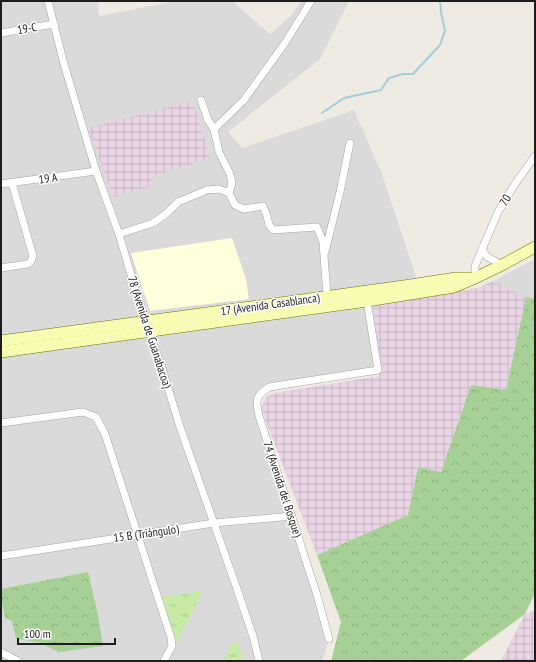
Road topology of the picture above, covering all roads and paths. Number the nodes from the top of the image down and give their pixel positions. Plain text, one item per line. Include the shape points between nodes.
1 (48, 1) edge
2 (311, 1) edge
3 (54, 24) junction
4 (1, 33) edge
5 (201, 100) dead end
6 (214, 128) junction
7 (350, 142) dead end
8 (535, 156) edge
9 (96, 171) junction
10 (12, 183) junction
11 (1, 184) edge
12 (229, 193) junction
13 (119, 234) junction
14 (535, 247) edge
15 (482, 248) junction
16 (324, 256) junction
17 (502, 265) junction
18 (1, 268) edge
19 (475, 278) junction
20 (408, 291) junction
21 (327, 296) junction
22 (367, 301) junction
23 (147, 327) junction
24 (1, 341) edge
25 (1, 352) edge
26 (1, 423) edge
27 (292, 516) junction
28 (214, 523) junction
29 (138, 534) junction
30 (1, 556) edge
31 (329, 640) dead end
32 (1, 652) edge
33 (18, 661) edge
34 (164, 661) edge
35 (259, 661) edge

1 - 3 street, 78 (Avenida de Guanabacoa)
2 - 6 street via 285,43 244,100
3 - 4 street, 19-C
3 - 9 street, 78 (Avenida de Guanabacoa)
5 - 6 street via 208,120
6 - 12 street via 219,152 230,174 232,183
7 - 16 street
8 - 15 street, 70 via 498,212
9 - 10 street, 19 A
9 - 13 street, 78 (Avenida de Guanabacoa)
10 - 11 street, 19 A
10 - 18 street via 33,256 28,264
12 - 13 street via 219,189 207,190 178,202 153,222
12 - 16 street via 235,205 244,209 263,206 273,230 317,227
13 - 23 street, 78 (Avenida de Guanabacoa)
14 - 17 main road
15 - 17 street via 486,256
15 - 19 street, 70 via 475,266
16 - 21 street
17 - 19 main road
19 - 20 main road, 17 (Avenida Casablanca) via 456,278
20 - 21 main road, 17 (Avenida Casablanca)
20 - 22 main road, 17 (Avenida Casablanca)
21 - 23 main road, 17 (Avenida Casablanca)
22 - 23 main road, 17 (Avenida Casablanca)
22 - 27 street, 74 (Avenida del Bosque) via 378,370 269,387 261,392 256,400
23 - 24 main road, 17 (Avenida Casablanca)
23 - 25 main road, 17 (Avenida Casablanca)
23 - 28 street, 78 (Avenida de Guanabacoa)
26 - 29 street via 83,412 96,417 106,434
27 - 28 street, 15 B (Triángulo)
27 - 31 street, 74 (Avenida del Bosque)
28 - 29 street, 15 B (Triángulo)
28 - 35 street, 78 (Avenida de Guanabacoa) via 253,636
29 - 30 street, 15 B (Triángulo)
29 - 34 street via 172,638 172,646
32 - 33 street

